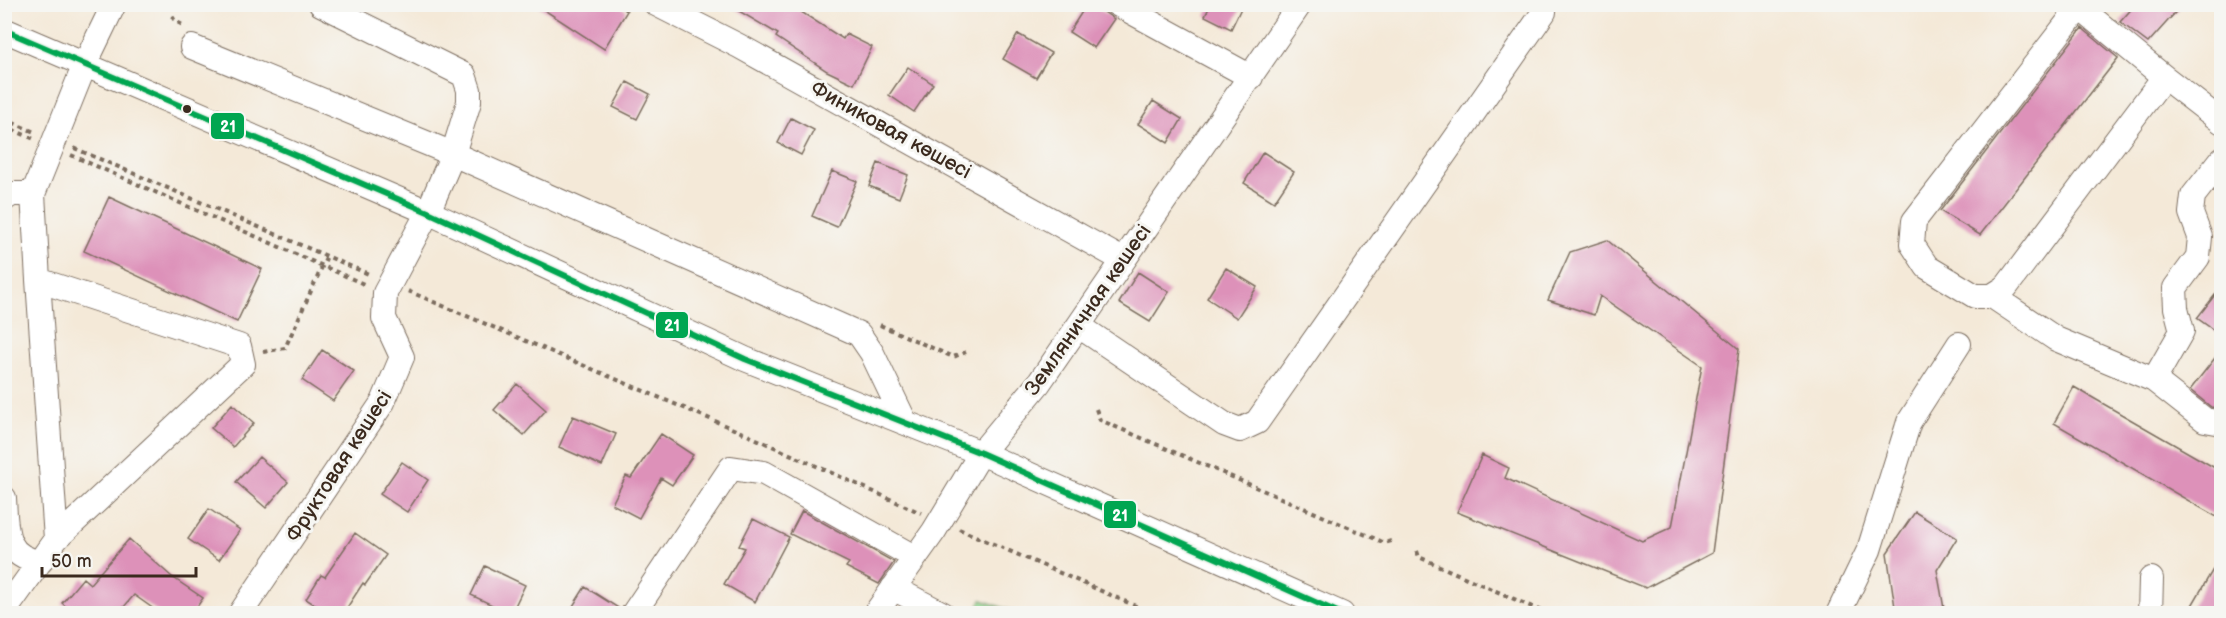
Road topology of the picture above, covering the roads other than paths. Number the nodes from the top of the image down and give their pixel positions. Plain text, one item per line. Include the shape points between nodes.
1 (114, 4) edge
2 (321, 4) edge
3 (656, 4) edge
4 (1116, 4) edge
5 (1300, 4) edge
6 (1544, 4) edge
7 (2081, 6) edge
8 (4, 30) edge
9 (192, 47) dead end
10 (84, 64) junction
11 (2164, 76) junction
12 (1251, 77) junction
13 (2217, 110) edge
14 (453, 154) junction
15 (2222, 159) edge
16 (33, 194) junction
17 (4, 199) edge
18 (428, 212) junction
19 (1123, 260) junction
20 (38, 280) junction
21 (1992, 296) junction
22 (1079, 326) junction
23 (1959, 344) dead end
24 (2154, 380) junction
25 (905, 422) junction
26 (2222, 423) edge
27 (981, 453) junction
28 (4, 498) edge
29 (56, 539) junction
30 (914, 557) junction
31 (40, 561) junction
32 (2151, 579) dead end
33 (13, 582) edge
34 (893, 588) junction
35 (4, 612) edge
36 (240, 614) edge
37 (633, 614) edge
38 (875, 614) edge
39 (943, 614) edge
40 (1342, 614) edge
41 (1838, 614) edge
42 (2150, 614) edge

1 - 10 street
2 - 14 street via 464,75 469,102
3 - 19 street, Финиковая көшесі via 750,51
4 - 12 street
5 - 12 street, Земляничная көшесі
6 - 22 street via 1544,12 1257,422 1240,430 1224,424
7 - 11 street
7 - 21 street via 1914,221 1912,244 1927,267 1975,297
8 - 10 street
9 - 14 street
10 - 16 street
10 - 18 street
11 - 13 street
11 - 21 street via 2006,287
12 - 19 street, Земляничная көшесі
14 - 18 street
14 - 25 street via 859,334
15 - 24 street via 2193,196 2191,213 2200,237 2198,257 2175,288 2182,331
16 - 17 street
16 - 20 street
18 - 25 street via 745,358
18 - 36 street, Фруктовая көшесі via 387,288 384,318 402,357 395,378 377,412
19 - 22 street, Земляничная көшесі
20 - 29 street
20 - 29 street via 239,346 243,364
21 - 24 street via 2056,339
22 - 27 street, Земляничная көшесі via 1039,383
23 - 41 street via 1909,422 1869,550
24 - 26 street via 2205,420
25 - 27 street
27 - 30 street, Земляничная көшесі
27 - 40 street
28 - 31 street via 6,536 27,560
29 - 31 street
30 - 34 street, Земляничная көшесі
30 - 37 street via 764,473 731,468
31 - 33 street
32 - 42 street
33 - 35 street
34 - 38 street, Земляничная көшесі
34 - 39 street

